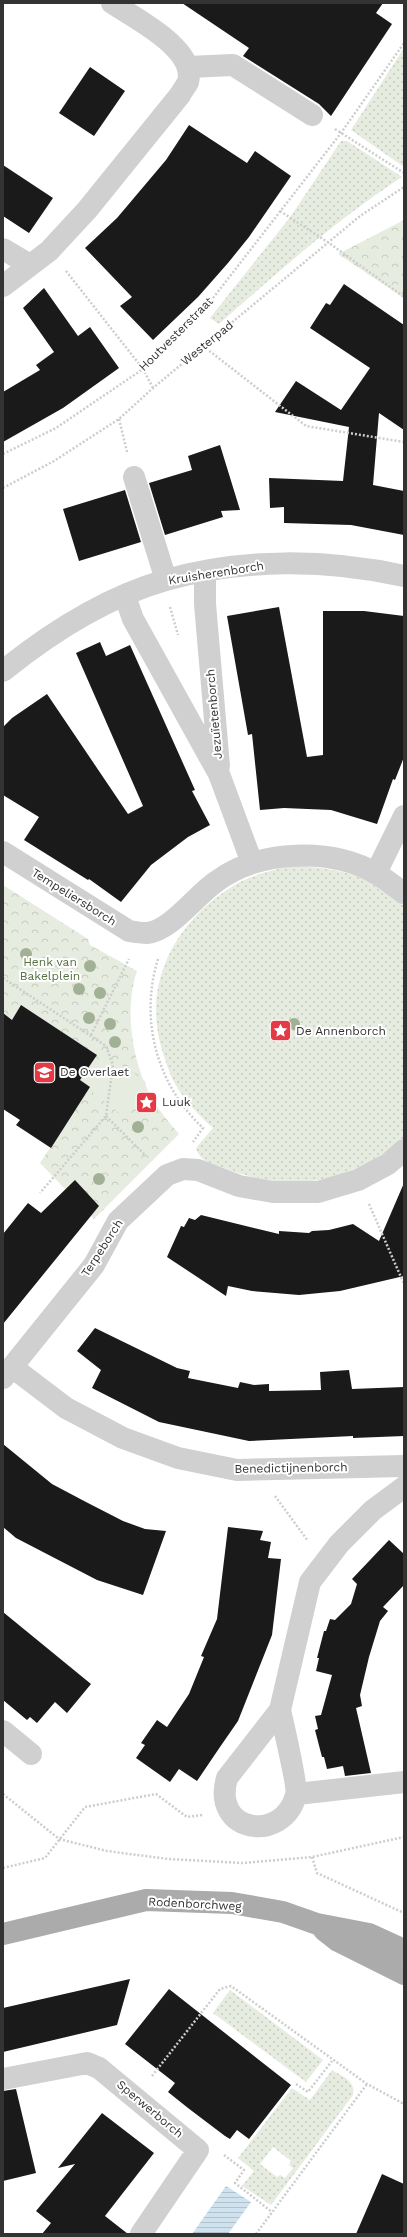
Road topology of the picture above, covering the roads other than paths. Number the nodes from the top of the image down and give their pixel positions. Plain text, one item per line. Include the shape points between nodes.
1 (112, 3) edge
2 (188, 67) junction
3 (312, 115) dead end
4 (3, 249) edge
5 (30, 265) junction
6 (3, 286) edge
7 (134, 477) road end
8 (205, 572) junction
9 (404, 576) edge
10 (166, 580) junction
11 (126, 596) junction
12 (3, 672) edge
13 (219, 774) junction
14 (404, 816) edge
15 (3, 852) edge
16 (252, 863) junction
17 (376, 873) junction
18 (404, 893) edge
19 (404, 1150) edge
20 (8, 1372) edge
21 (404, 1466) edge
22 (404, 1487) edge
23 (280, 1710) junction
24 (3, 1731) edge
25 (31, 1754) dead end
26 (404, 1782) edge
27 (297, 1794) junction
28 (317, 1924) junction
29 (3, 1934) edge
30 (404, 1950) edge
31 (404, 1974) edge
32 (3, 2080) edge
33 (141, 2234) edge

1 - 2 street via 171,43 182,53
2 - 3 street via 233,65
2 - 5 street via 188,81 180,95 87,210 50,251
4 - 5 street
5 - 6 street
7 - 10 street
8 - 9 street, Kruisherenborch via 257,564 309,564 367,568
8 - 10 street, Kruisherenborch
8 - 13 street, Jezuïetenborch via 205,604
10 - 11 street, Kruisherenborch
11 - 12 street, Kruisherenborch via 88,614 31,649
11 - 13 street, Jezuïetenborch via 133,619
13 - 16 street
14 - 17 street
15 - 16 street, Tempeliersborch via 138,932 168,926 217,880
16 - 17 street via 293,854 339,859
17 - 18 street
19 - 20 street, Terpeborch via 388,1164 358,1180 318,1192 273,1192 239,1186 198,1170 175,1172 118,1221 94,1265
20 - 21 street, Benedictijnenborch via 66,1408 123,1438 178,1458 237,1470
22 - 23 street via 372,1510 339,1544 310,1582
23 - 27 street
23 - 27 street via 228,1778 224,1790 229,1811 242,1824 266,1827 288,1814
24 - 25 street
26 - 27 street
28 - 29 main road, Rodenborchweg via 283,1912 232,1903 146,1900
28 - 30 main road, Rodenborchweg via 369,1934
28 - 31 main road, Rodenborchweg via 338,1941
32 - 33 street, Sperwerborch via 87,2063 99,2068 198,2150

